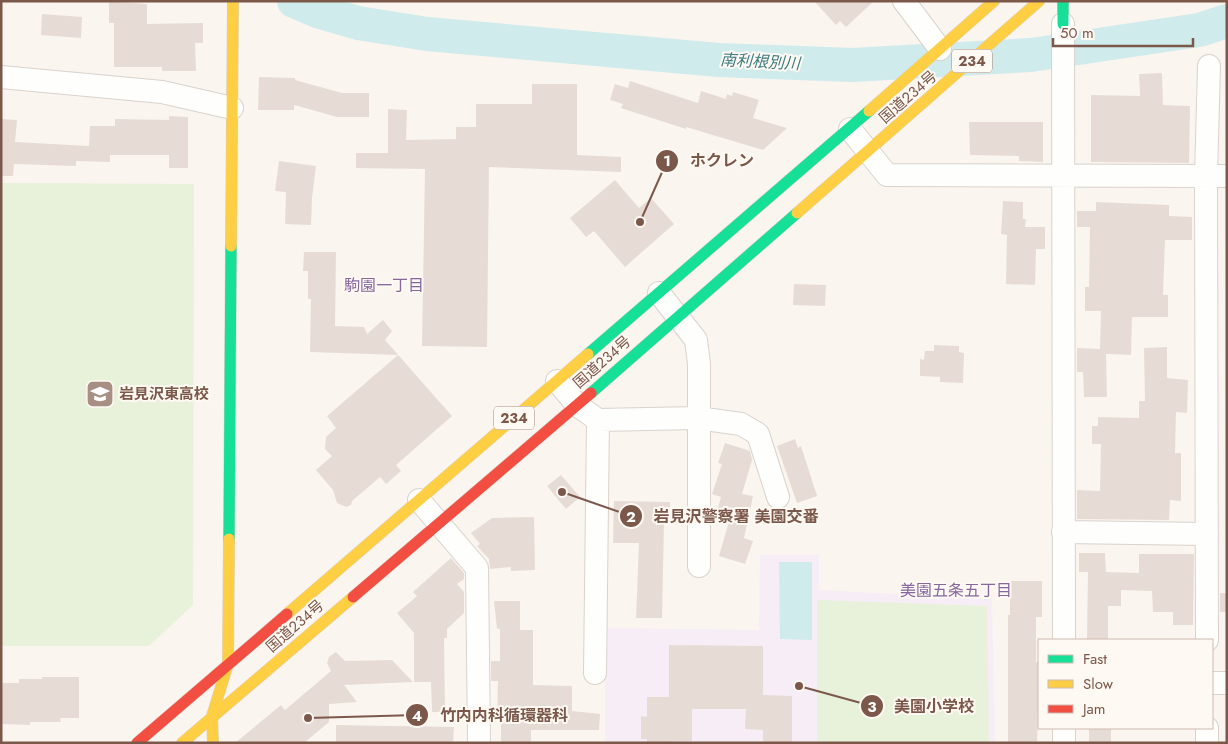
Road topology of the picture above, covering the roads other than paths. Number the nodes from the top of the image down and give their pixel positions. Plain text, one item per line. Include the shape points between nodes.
1 (233, 1) edge
2 (904, 1) edge
3 (994, 1) edge
4 (1040, 1) edge
5 (1062, 1) edge
6 (1063, 24) joint
7 (940, 49) junction
8 (1209, 66) dead end
9 (1, 78) edge
10 (232, 108) junction
11 (850, 129) junction
12 (868, 152) junction
13 (1062, 176) junction
14 (1217, 176) edge
15 (659, 293) junction
16 (678, 316) junction
17 (557, 381) junction
18 (577, 405) junction
19 (698, 418) junction
20 (598, 420) junction
21 (778, 497) dead end
22 (419, 500) junction
23 (438, 522) junction
24 (1063, 532) junction
25 (1207, 534) junction
26 (699, 566) dead end
27 (1064, 639) edge
28 (1207, 639) edge
29 (228, 664) junction
30 (595, 673) dead end
31 (1213, 683) edge
32 (1227, 683) edge
33 (212, 716) junction
34 (1064, 729) edge
35 (1207, 729) edge
36 (137, 743) edge
37 (182, 743) edge
38 (213, 743) edge
39 (479, 743) edge
40 (1064, 743) edge
41 (1207, 743) edge

1 - 10 main road
2 - 7 street
3 - 7 main road, 国道234号 / 234
4 - 12 main road, 国道234号 / 234
5 - 6 main road
6 - 13 street
7 - 11 main road, 国道234号 / 234
8 - 14 street
9 - 10 street via 162,92
10 - 29 main road
11 - 12 street
11 - 15 main road, 国道234号 / 234
12 - 13 street via 887,175
12 - 16 main road, 国道234号 / 234
13 - 14 street
13 - 24 street
14 - 25 street
15 - 16 street
15 - 17 main road, 国道234号 / 234
16 - 18 main road, 国道234号 / 234
16 - 19 street via 696,340
17 - 18 street
17 - 22 main road, 国道234号 / 234
18 - 20 street
18 - 23 main road, 国道234号 / 234
19 - 20 street
19 - 21 street via 741,424 758,434
19 - 26 street
20 - 30 street
22 - 23 street
22 - 29 main road, 国道234号 / 234
23 - 33 main road, 国道234号 / 234
23 - 39 street via 477,568
24 - 25 street
24 - 27 street
25 - 28 street
29 - 33 main road
29 - 36 main road, 国道234号 / 234
31 - 32 street
33 - 37 main road, 国道234号 / 234
33 - 38 main road
34 - 40 street
35 - 41 street

